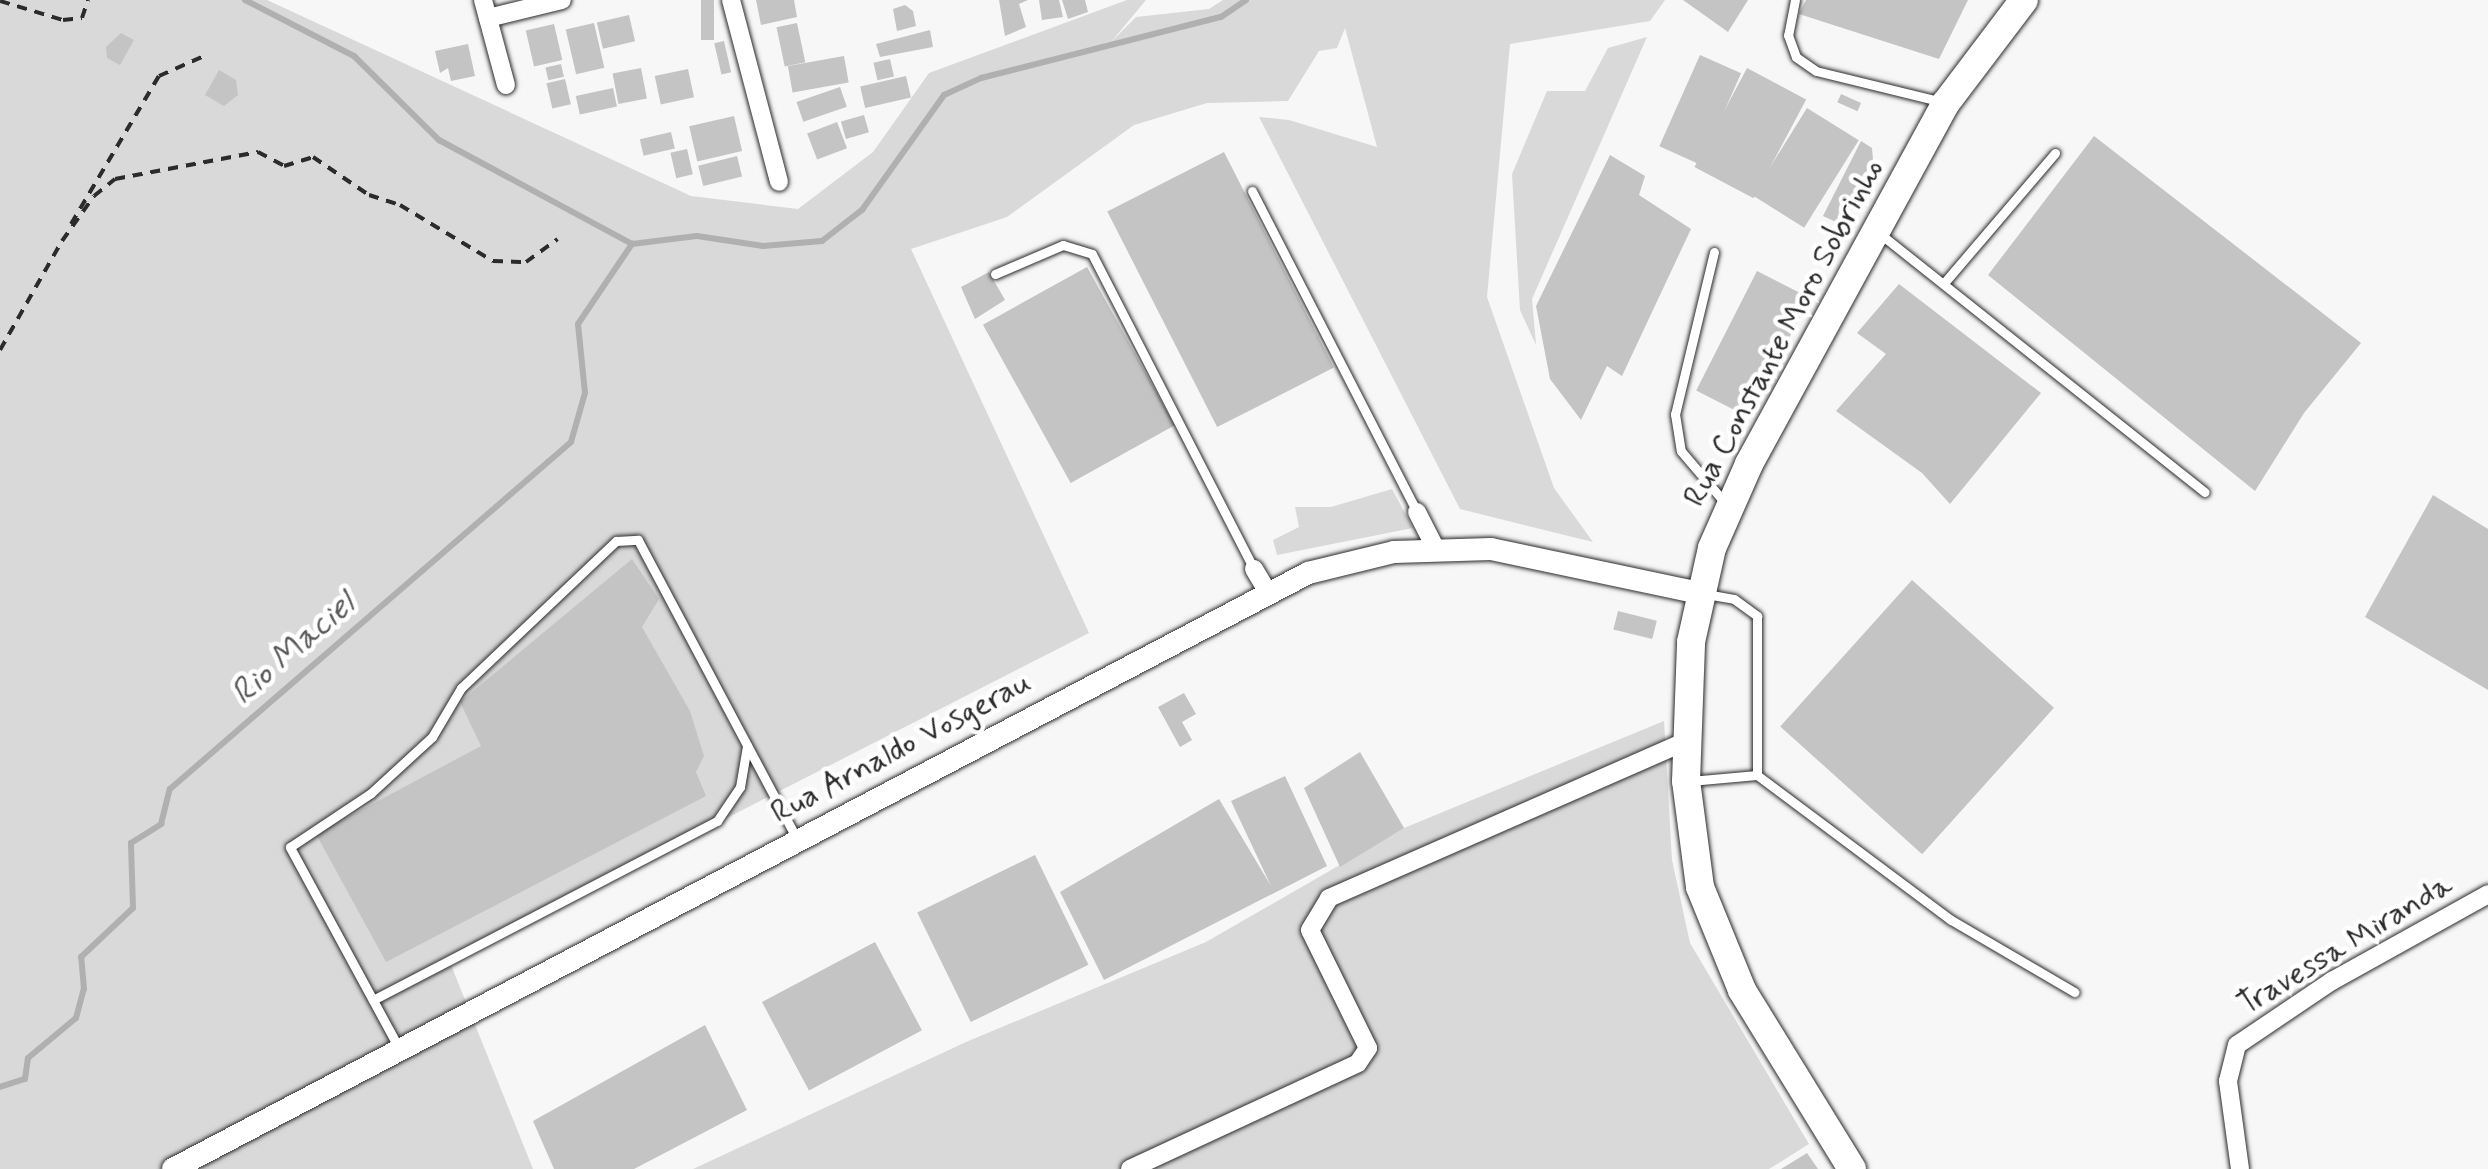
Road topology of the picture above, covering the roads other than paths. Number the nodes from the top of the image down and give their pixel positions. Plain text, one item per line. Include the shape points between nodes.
1 (562, 0) edge
2 (731, 0) edge
3 (1796, 0) edge
4 (2024, 0) edge
5 (486, 9) edge
6 (506, 85) dead end
7 (1946, 103) junction
8 (2054, 153) dead end
9 (780, 182) dead end
10 (1252, 191) dead end
11 (1877, 231) junction
12 (1714, 252) dead end
13 (995, 274) dead end
14 (1944, 284) junction
15 (2205, 492) dead end
16 (1728, 506) junction
17 (1417, 512) joint
18 (1435, 548) junction
19 (1254, 569) joint
20 (1268, 592) junction
21 (1699, 592) junction
22 (1685, 742) junction
23 (747, 746) junction
24 (1757, 775) junction
25 (1686, 781) junction
26 (798, 839) junction
27 (2488, 894) edge
28 (2074, 992) dead end
29 (373, 1000) junction
30 (400, 1050) junction
31 (174, 1169) edge
32 (1130, 1169) edge
33 (1852, 1169) edge
34 (2240, 1169) edge

1 - 5 street
2 - 9 street
3 - 7 lane via 1788,36 1796,57 1816,70
4 - 7 main road, Rua Constante Moro Sobrinho
5 - 6 street
7 - 11 main road, Rua Constante Moro Sobrinho
8 - 14 lane
10 - 17 lane
11 - 14 lane
11 - 16 main road, Rua Constante Moro Sobrinho
12 - 16 lane via 1675,414 1681,451
13 - 19 lane via 1063,244 1092,254
14 - 15 lane
16 - 21 main road, Rua Constante Moro Sobrinho
17 - 18 street
18 - 20 street, Rua Arnaldo Vosgerau via 1350,560
18 - 21 street, Rua Arnaldo Vosgerau via 1547,557
19 - 20 street
20 - 26 street, Rua Arnaldo Vosgerau
21 - 22 main road, Rua Constante Moro Sobrinho
21 - 24 lane via 1734,599 1758,616
22 - 25 main road, Rua Constante Moro Sobrinho
22 - 32 street via 1329,898 1310,930 1368,1048 1358,1063
23 - 26 lane
23 - 29 lane via 736,797 716,822
23 - 29 lane via 638,540 616,541 462,688 432,736 371,794 290,846
24 - 25 lane
24 - 28 lane via 1951,920
25 - 33 main road, Rua Constante Moro Sobrinho via 1700,886 1724,956
26 - 30 street, Rua Arnaldo Vosgerau
27 - 34 street, Travessa Miranda via 2332,982 2237,1046 2228,1081
29 - 30 lane
30 - 31 street, Rua Arnaldo Vosgerau

